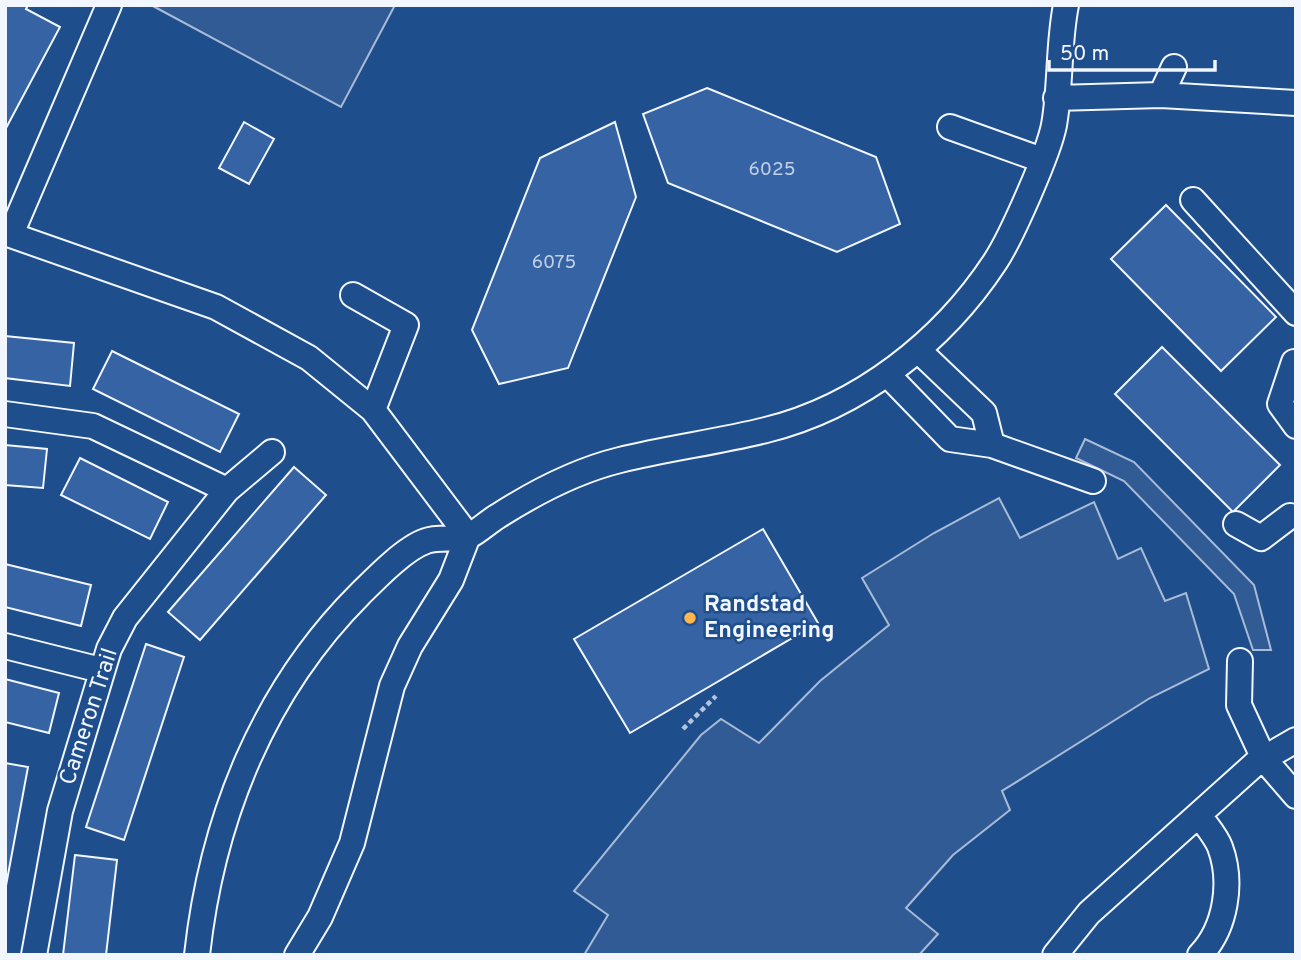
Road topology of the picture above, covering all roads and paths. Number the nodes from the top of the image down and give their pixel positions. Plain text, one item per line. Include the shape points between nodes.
1 (1052, 5) edge
2 (1066, 5) edge
3 (99, 11) edge
4 (1059, 40) junction
5 (1174, 67) dead end
6 (1161, 95) junction
7 (1056, 98) junction
8 (1296, 103) edge
9 (950, 127) dead end
10 (1042, 160) junction
11 (1193, 200) dead end
12 (8, 234) edge
13 (353, 295) dead end
14 (1296, 313) edge
15 (918, 351) junction
16 (1294, 362) edge
17 (888, 374) junction
18 (373, 410) junction
19 (5, 414) edge
20 (1296, 426) edge
21 (992, 444) junction
22 (272, 452) dead end
23 (1093, 481) dead end
24 (226, 490) junction
25 (1290, 516) dead end
26 (1236, 524) dead end
27 (468, 536) junction
28 (5, 646) edge
29 (1240, 661) dead end
30 (101, 670) junction
31 (716, 696) dead end
32 (683, 729) dead end
33 (1296, 740) edge
34 (1264, 759) junction
35 (1296, 796) edge
36 (1199, 815) junction
37 (34, 955) edge
38 (197, 955) edge
39 (297, 955) edge
40 (1055, 955) edge
41 (1200, 955) edge

1 - 4 street
2 - 4 street
3 - 12 street
4 - 7 street
5 - 6 street
6 - 7 street
6 - 8 street
7 - 10 street via 1054,127
9 - 10 street
10 - 15 street via 998,259 965,304
11 - 14 street
12 - 18 street via 216,307 309,358
13 - 18 street via 407,325
15 - 17 street
15 - 21 street via 984,413
16 - 20 street via 1280,404
17 - 21 street via 950,439
17 - 27 street via 811,415 769,430 617,460 571,478
18 - 27 street
19 - 24 street via 93,426
21 - 23 street
22 - 24 street, Cameron Trail
24 - 30 street, Cameron Trail via 125,618
25 - 26 street via 1261,538
27 - 38 street via 426,541 374,579 327,631 278,699 244,766 222,828 206,890
27 - 39 street via 451,579 392,686 352,843 320,917
28 - 30 street
29 - 34 street via 1239,705
30 - 37 street, Cameron Trail via 60,811
31 - 32 path
33 - 34 street
34 - 35 street
34 - 36 street
36 - 40 street via 1089,912
36 - 41 street via 1220,846 1226,876 1224,915

